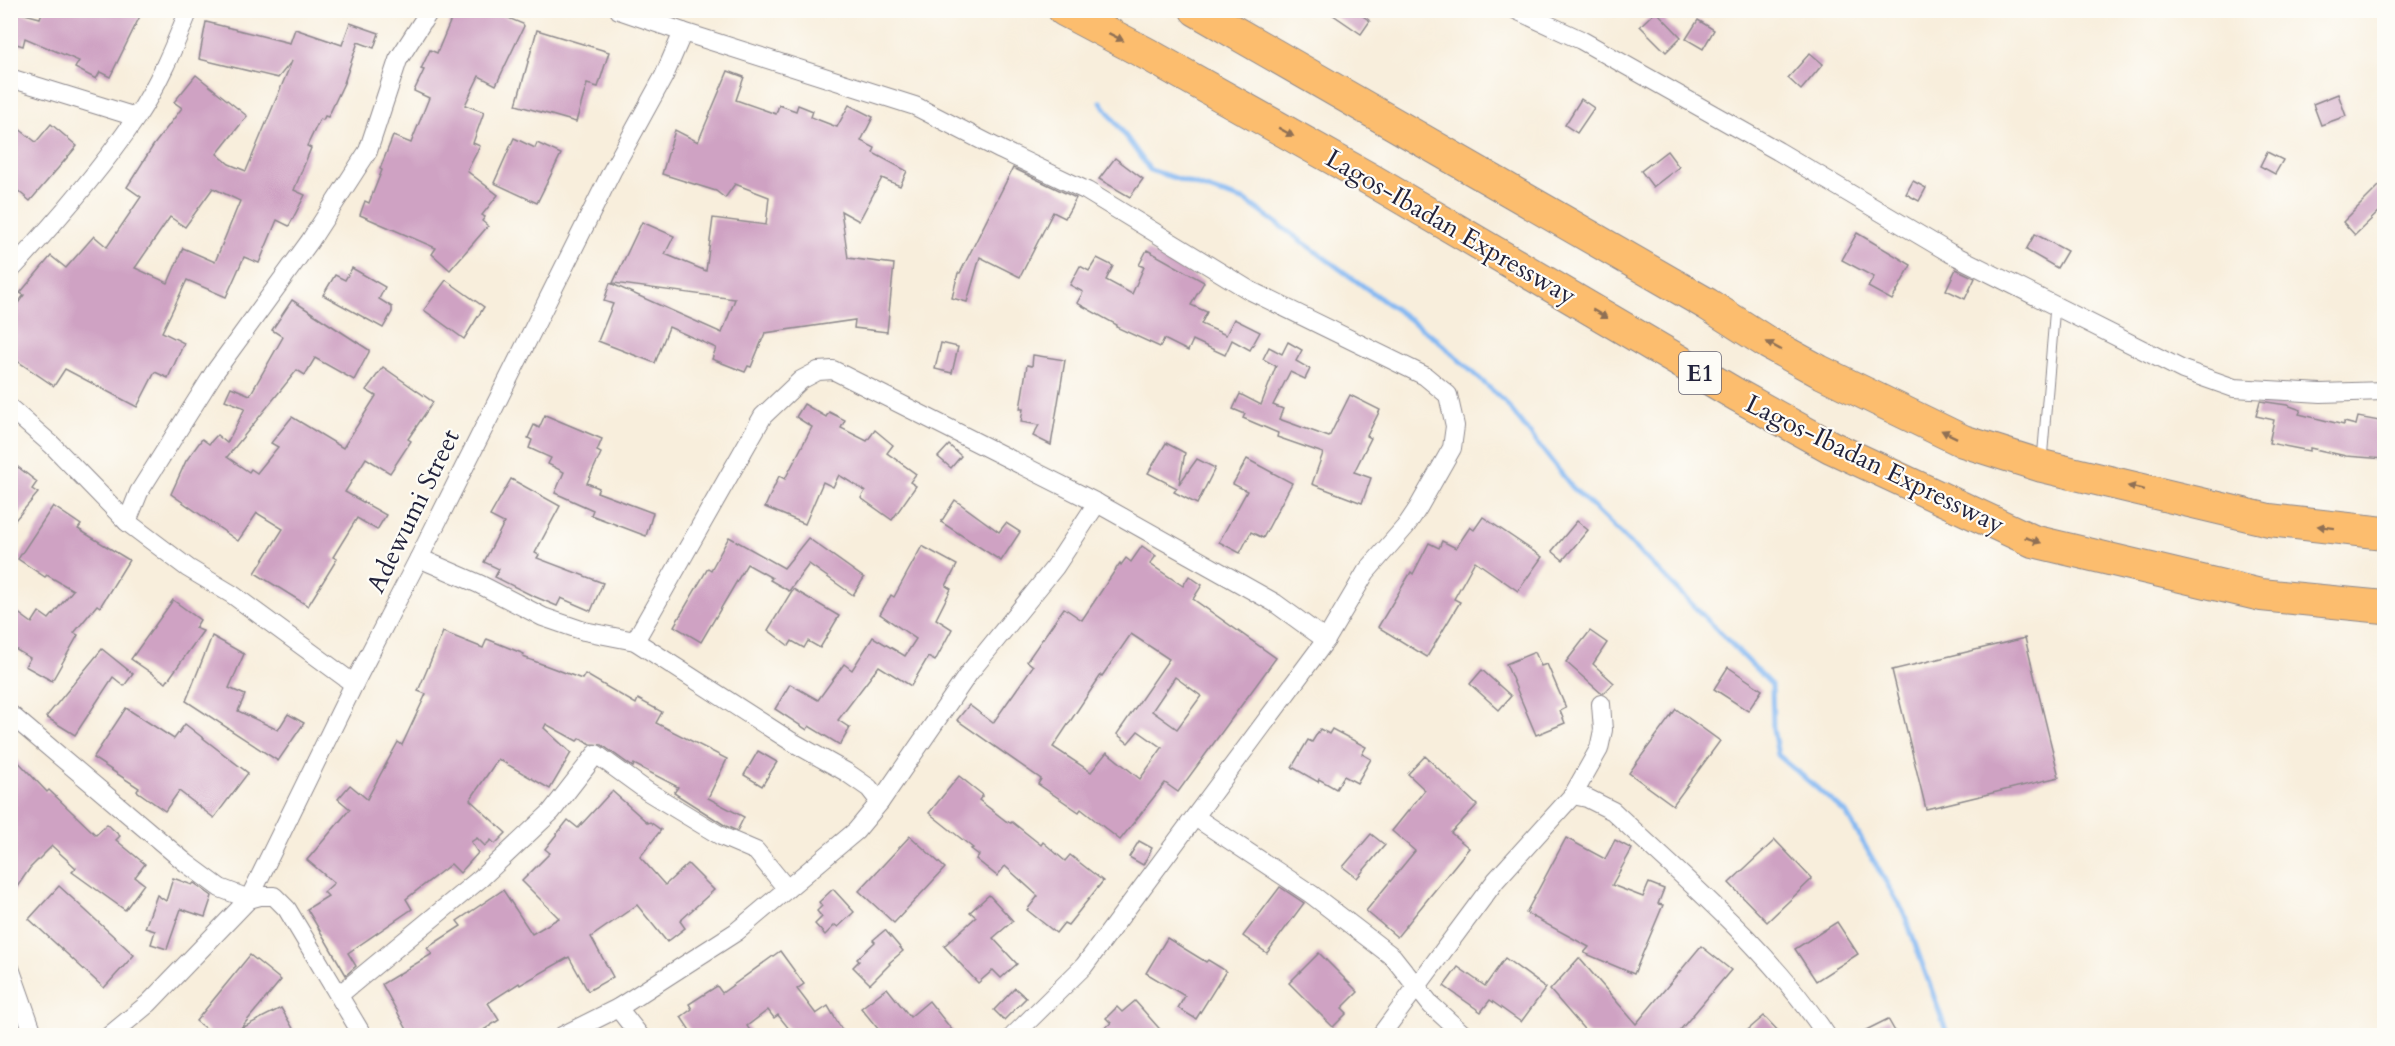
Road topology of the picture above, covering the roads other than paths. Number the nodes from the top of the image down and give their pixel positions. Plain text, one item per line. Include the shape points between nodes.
1 (189, 10) edge
2 (430, 10) edge
3 (619, 10) edge
4 (1064, 10) edge
5 (1196, 10) edge
6 (1516, 10) edge
7 (683, 32) junction
8 (10, 78) edge
9 (136, 117) junction
10 (10, 271) edge
11 (2055, 306) junction
12 (2385, 391) edge
13 (10, 408) edge
14 (2042, 466) junction
15 (1096, 503) junction
16 (127, 522) junction
17 (2385, 533) edge
18 (419, 558) junction
19 (2385, 607) edge
20 (1326, 640) junction
21 (635, 641) junction
22 (354, 684) junction
23 (1601, 704) dead end
24 (10, 714) edge
25 (1573, 795) junction
26 (880, 802) junction
27 (1195, 817) junction
28 (787, 889) junction
29 (249, 899) junction
30 (10, 968) edge
31 (1419, 987) junction
32 (339, 995) junction
33 (618, 1008) junction
34 (34, 1035) edge
35 (109, 1035) edge
36 (363, 1035) edge
37 (562, 1035) edge
38 (640, 1035) edge
39 (1013, 1035) edge
40 (1380, 1035) edge
41 (1465, 1035) edge
42 (1827, 1035) edge

1 - 9 street via 168,60
2 - 16 street via 398,60 368,151 310,241 214,373 139,492
3 - 7 street
4 -> 19 highway, Lagos-Ibadan Expressway / E1 via 1365,176 1820,441 2033,542 2261,595
14 -> 5 highway, E1 via 1963,441 1819,371
6 - 11 street via 1581,40 1950,253
7 - 18 street, Adewumi Street
7 - 20 street via 915,106 1087,191 1249,290 1425,376 1448,395 1455,426 1452,448 1406,526 1366,572
8 - 9 street
9 - 10 street via 51,228
11 - 12 street via 2183,370 2234,388 2321,393
11 - 14 lane
13 - 16 street
17 -> 14 highway, E1 via 2269,520
15 - 20 street via 1275,603
15 - 21 street via 852,378 833,370 818,371 801,380 763,416
15 - 26 street via 1055,567 969,673
16 - 22 street
18 - 21 street via 543,617 584,631
18 - 22 street, Adewumi Street
20 - 27 street
21 - 26 street via 846,772 869,788
22 - 29 street, Adewumi Street
23 - 25 street via 1603,730 1599,749
24 - 29 street via 186,863 219,888
25 - 31 street via 1496,880
25 - 42 street via 1613,811 1756,946
26 - 28 street via 856,831
27 - 31 street via 1329,908 1393,957
27 - 39 street via 1084,966
28 - 32 street via 756,851 721,836 666,803 596,754 543,819 481,878
28 - 33 street via 736,933
29 - 32 street via 274,896 287,909
29 - 35 street, Adewumi Street via 149,1004
30 - 34 street
31 - 40 street
31 - 41 street via 1431,1005
32 - 36 street
33 - 37 street
33 - 38 street

